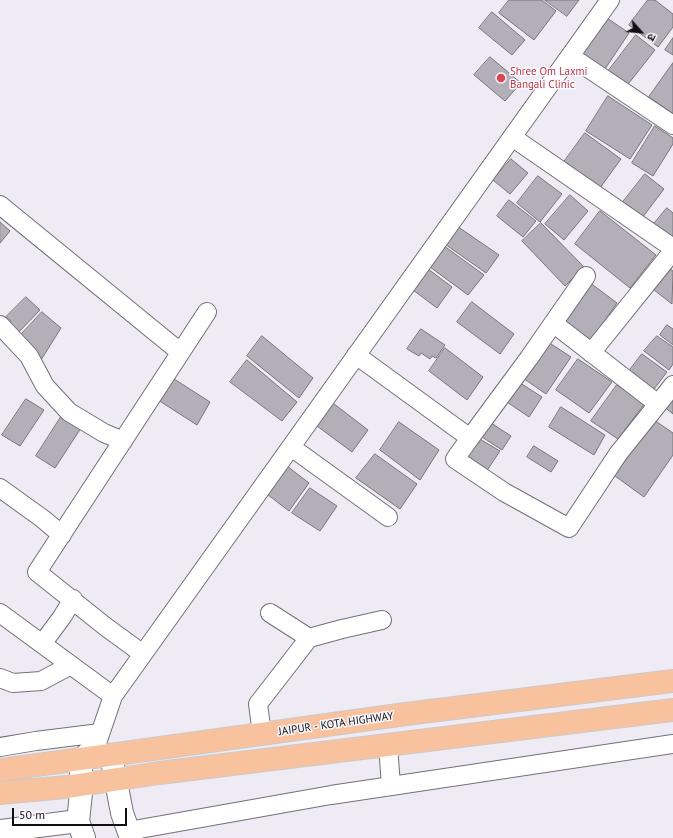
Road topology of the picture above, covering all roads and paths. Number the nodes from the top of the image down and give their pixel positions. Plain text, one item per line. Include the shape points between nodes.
1 (610, 0) edge
2 (570, 56) junction
3 (673, 125) edge
4 (512, 137) junction
5 (0, 205) edge
6 (673, 248) edge
7 (673, 251) edge
8 (586, 276) dead end
9 (207, 312) dead end
10 (553, 323) junction
11 (0, 325) edge
12 (180, 352) junction
13 (591, 353) junction
14 (356, 355) junction
15 (673, 385) edge
16 (658, 404) junction
17 (470, 438) junction
18 (123, 441) junction
19 (291, 447) junction
20 (0, 488) edge
21 (388, 517) dead end
22 (62, 535) junction
23 (73, 599) junction
24 (0, 613) edge
25 (270, 613) dead end
26 (382, 620) dead end
27 (309, 638) junction
28 (42, 644) junction
29 (143, 654) junction
30 (71, 665) junction
31 (0, 678) edge
32 (673, 681) edge
33 (113, 696) junction
34 (673, 710) edge
35 (262, 734) junction
36 (103, 743) junction
37 (673, 744) edge
38 (388, 745) junction
39 (0, 747) edge
40 (80, 759) junction
41 (0, 770) edge
42 (115, 780) junction
43 (82, 784) junction
44 (391, 786) junction
45 (0, 793) edge
46 (81, 830) edge
47 (0, 831) edge
48 (168, 831) edge
49 (130, 834) edge

1 - 2 street
2 - 3 street
2 - 4 street
4 - 6 street
4 - 14 street
5 - 12 street
7 - 13 street
8 - 10 street
9 - 12 street
10 - 13 street
10 - 17 street
11 - 18 street via 29,356 45,386 69,412
12 - 18 street
13 - 16 street
14 - 17 street
14 - 19 street
15 - 16 street
16 - 17 street via 618,454 569,528 504,492 455,459
18 - 22 street
19 - 21 street
19 - 29 street
20 - 22 street
22 - 23 street via 37,572
23 - 28 street
23 - 29 street
24 - 28 street
25 - 27 street
26 - 27 street
27 - 35 street via 258,704
28 - 30 street
29 - 33 street
30 - 31 street via 41,681 13,683
30 - 33 street
32 - 35 highway, JAIPUR - KOTA HIGHWAY
33 - 36 street
34 - 38 highway
35 - 36 highway, JAIPUR - KOTA HIGHWAY
36 - 39 street via 36,741
36 - 40 highway, JAIPUR - KOTA HIGHWAY
36 - 42 street
37 - 44 street
38 - 42 highway
38 - 44 street
40 - 41 highway, JAIPUR - KOTA HIGHWAY
40 - 43 street
42 - 43 highway
42 - 49 street via 122,813
43 - 45 highway
43 - 46 street
44 - 48 street via 331,795
46 - 47 street
48 - 49 street

